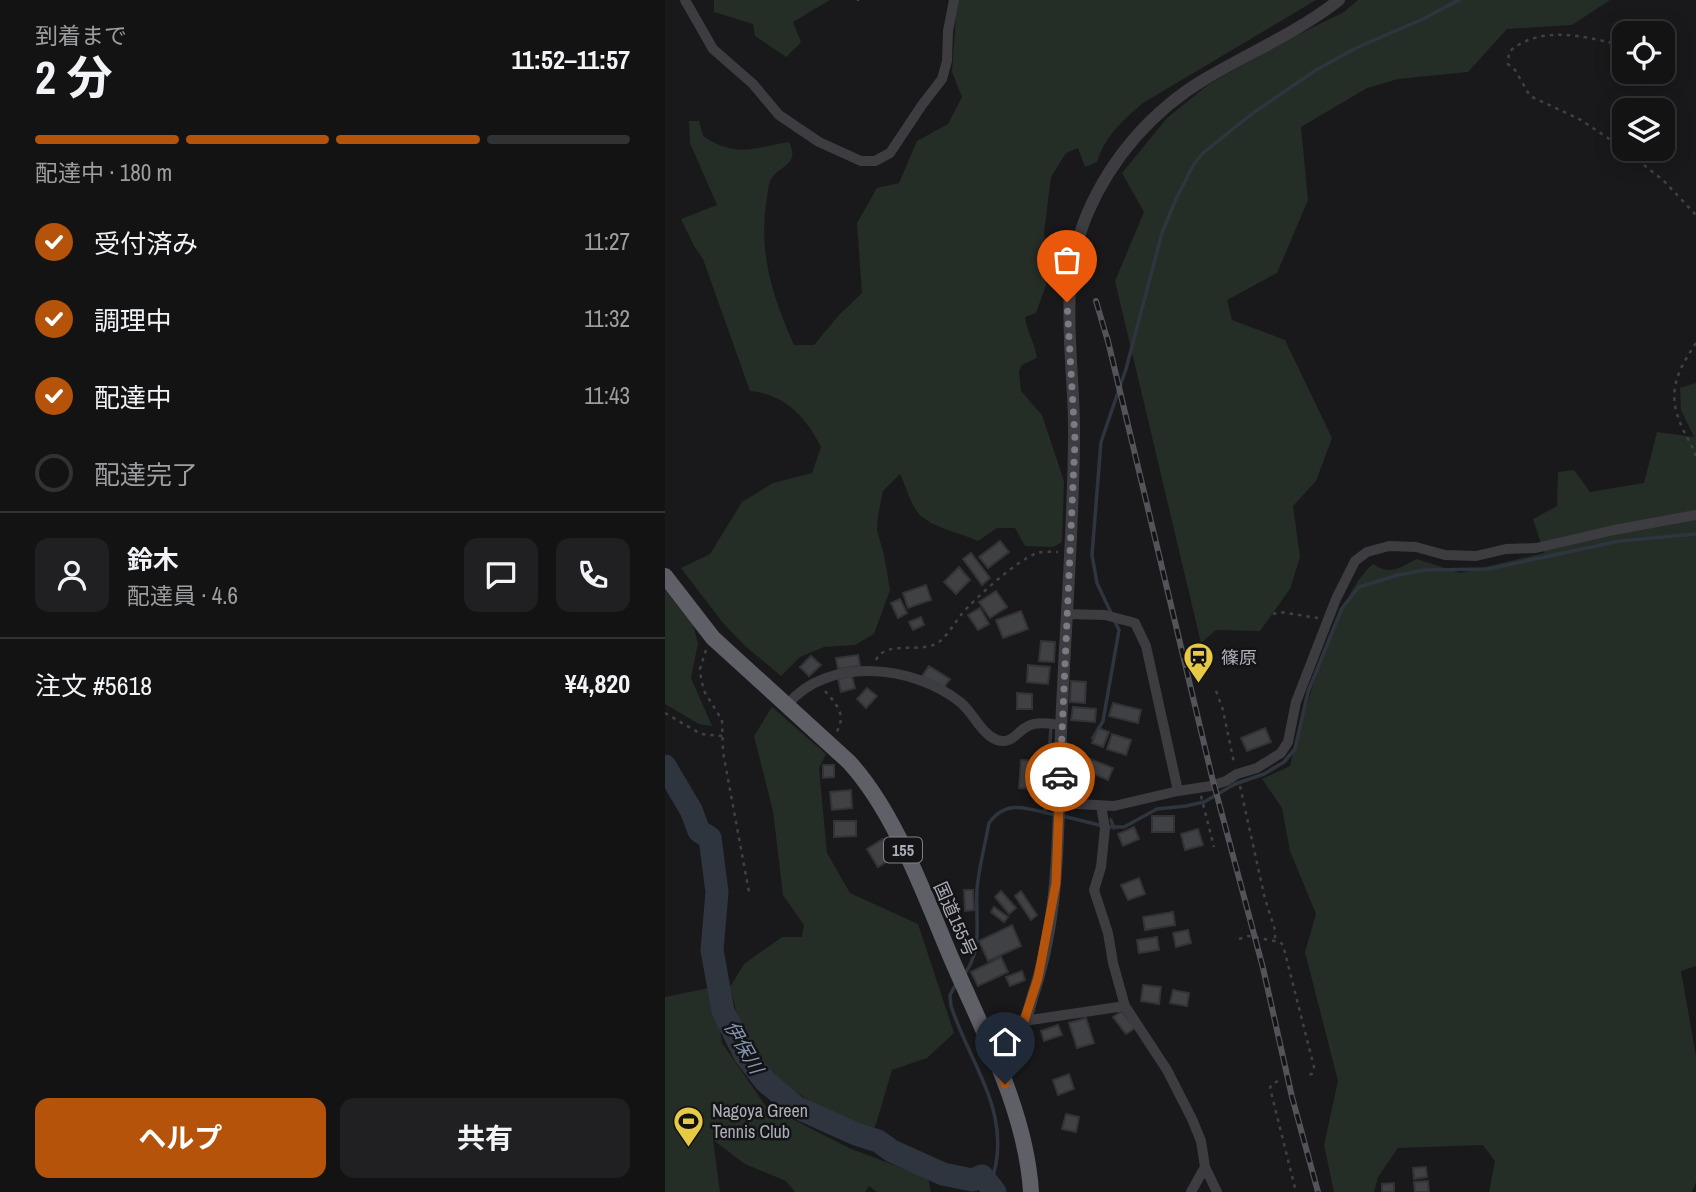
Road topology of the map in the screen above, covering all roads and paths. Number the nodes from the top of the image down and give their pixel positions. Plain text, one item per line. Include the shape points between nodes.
1 (685, 0) edge
2 (954, 0) edge
3 (1339, 0) edge
4 (1612, 43) dead end
5 (1612, 141) edge
6 (1639, 161) edge
7 (1696, 215) edge
8 (1696, 343) edge
9 (1696, 457) edge
10 (1696, 515) edge
11 (1069, 553) junction
12 (665, 576) edge
13 (1066, 614) junction
14 (1273, 614) dead end
15 (1328, 619) junction
16 (713, 638) junction
17 (876, 671) junction
18 (816, 681) junction
19 (1216, 691) dead end
20 (788, 704) junction
21 (665, 713) edge
22 (1061, 725) junction
23 (723, 737) junction
24 (828, 741) junction
25 (1237, 774) junction
26 (1201, 787) junction
27 (1178, 791) junction
28 (1060, 803) junction
29 (1101, 806) junction
30 (1215, 847) dead end
31 (749, 892) dead end
32 (1239, 939) dead end
33 (1275, 941) junction
34 (1125, 1006) junction
35 (1024, 1021) junction
36 (986, 1038) junction
37 (1306, 1075) dead end
38 (1278, 1081) dead end
39 (1205, 1167) junction
40 (1031, 1192) edge
41 (1191, 1192) edge
42 (1217, 1192) edge
43 (1296, 1192) edge

1 - 2 street via 713,49 753,84 779,115 849,157 875,161 899,142 942,79
3 - 11 street via 1203,80 1159,113 1108,172 1089,210 1075,249 1067,302 1075,440
4 - 5 path via 1561,34 1540,36 1509,52 1508,64 1529,96 1581,120
6 - 7 path
8 - 9 path via 1675,380 1674,407
10 - 15 street via 1476,556 1389,546 1367,552 1355,561
11 - 13 street
11 - 17 path via 1047,551 1031,556 975,600 935,644 888,649 877,657
12 - 16 highway, 国道155号 / 155
13 - 22 street
13 - 27 street via 1105,615 1135,623 1146,646
14 - 15 path
15 - 25 street via 1296,702 1288,742 1268,762
16 - 20 highway, 国道155号 / 155
16 - 23 path via 700,669 704,691 722,720
17 - 18 street
17 - 22 street via 910,678 953,697 998,740 1011,740 1033,724
18 - 20 street
18 - 24 path via 841,712 840,726
19 - 25 path
20 - 24 highway, 国道155号 / 155
21 - 23 path via 701,734
22 - 28 street
23 - 31 path
24 - 36 highway, 国道155号 / 155 via 863,777 885,811
25 - 26 street
25 - 33 path
26 - 27 street
26 - 30 path
27 - 29 street
28 - 29 street
28 - 35 street via 1051,918
29 - 34 street via 1105,828 1094,890
32 - 33 path
33 - 37 path via 1285,949 1314,1067 1312,1074
34 - 35 street
34 - 39 street via 1192,1119
35 - 36 street
36 - 40 highway, 国道155号 / 155 via 1014,1107
38 - 43 path via 1270,1088
39 - 41 street
39 - 42 street

